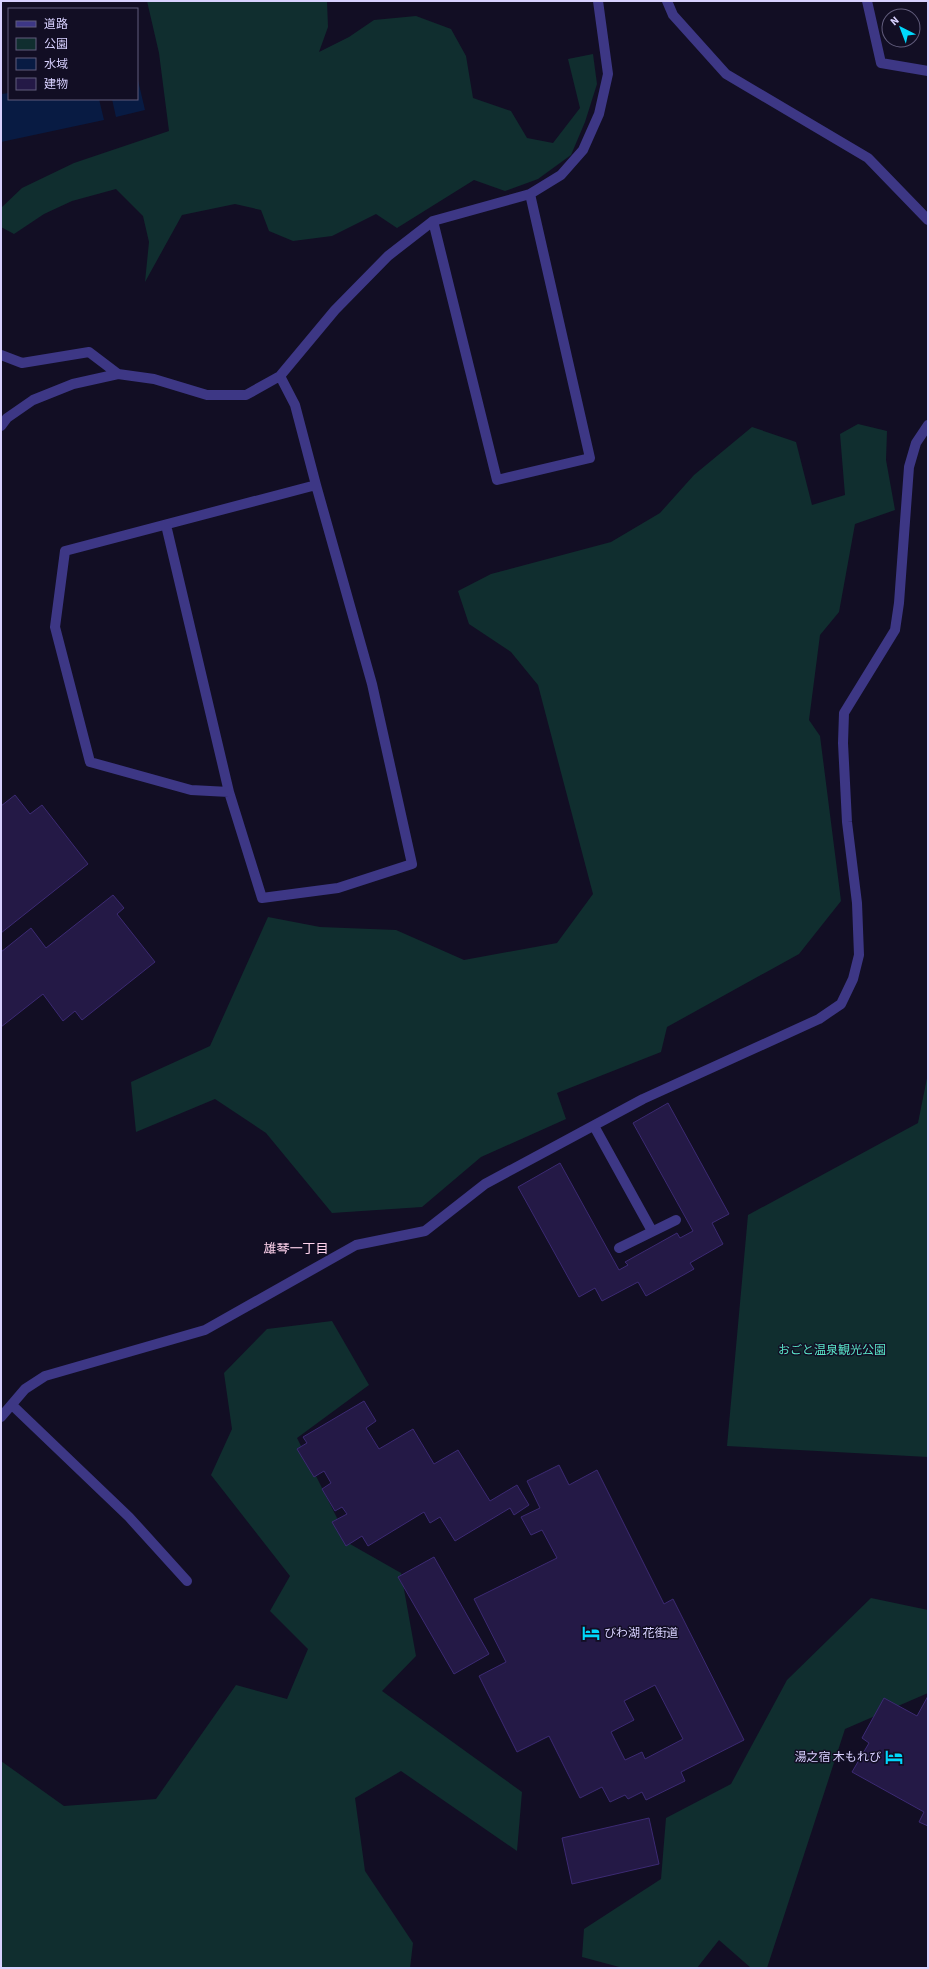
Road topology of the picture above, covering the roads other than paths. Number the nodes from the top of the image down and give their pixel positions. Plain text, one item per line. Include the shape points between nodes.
1 (598, 1) edge
2 (667, 1) edge
3 (867, 1) edge
4 (928, 71) edge
5 (530, 194) junction
6 (928, 220) edge
7 (434, 221) junction
8 (1, 355) edge
9 (118, 374) junction
10 (280, 376) junction
11 (928, 425) edge
12 (1, 426) edge
13 (316, 485) junction
14 (166, 525) junction
15 (229, 792) junction
16 (594, 1126) junction
17 (676, 1220) dead end
18 (652, 1232) junction
19 (619, 1248) dead end
20 (12, 1405) junction
21 (1, 1417) edge
22 (187, 1581) dead end

1 - 5 street via 608,74 599,114 583,150 561,175
2 - 6 street via 673,15 726,74 868,158
3 - 4 street via 881,63
5 - 7 street
5 - 7 street via 590,458 498,480
7 - 10 street via 388,256 335,310
8 - 9 street via 22,363 89,352
9 - 10 street via 154,379 207,395 246,395
9 - 12 street via 73,384 33,400
10 - 13 street via 295,405
11 - 16 street via 916,443 909,467 895,630 844,713 847,822 857,903 859,955 853,979 841,1004 818,1020 643,1099
13 - 14 street
13 - 15 street via 372,684 412,864 338,888 262,898
14 - 15 street
14 - 15 street via 66,551 55,627 90,762 191,790
16 - 18 street
16 - 20 street via 485,1184 425,1231 356,1245 205,1330 45,1376 25,1390
17 - 18 street
18 - 19 street
20 - 21 street
20 - 22 street via 129,1517

